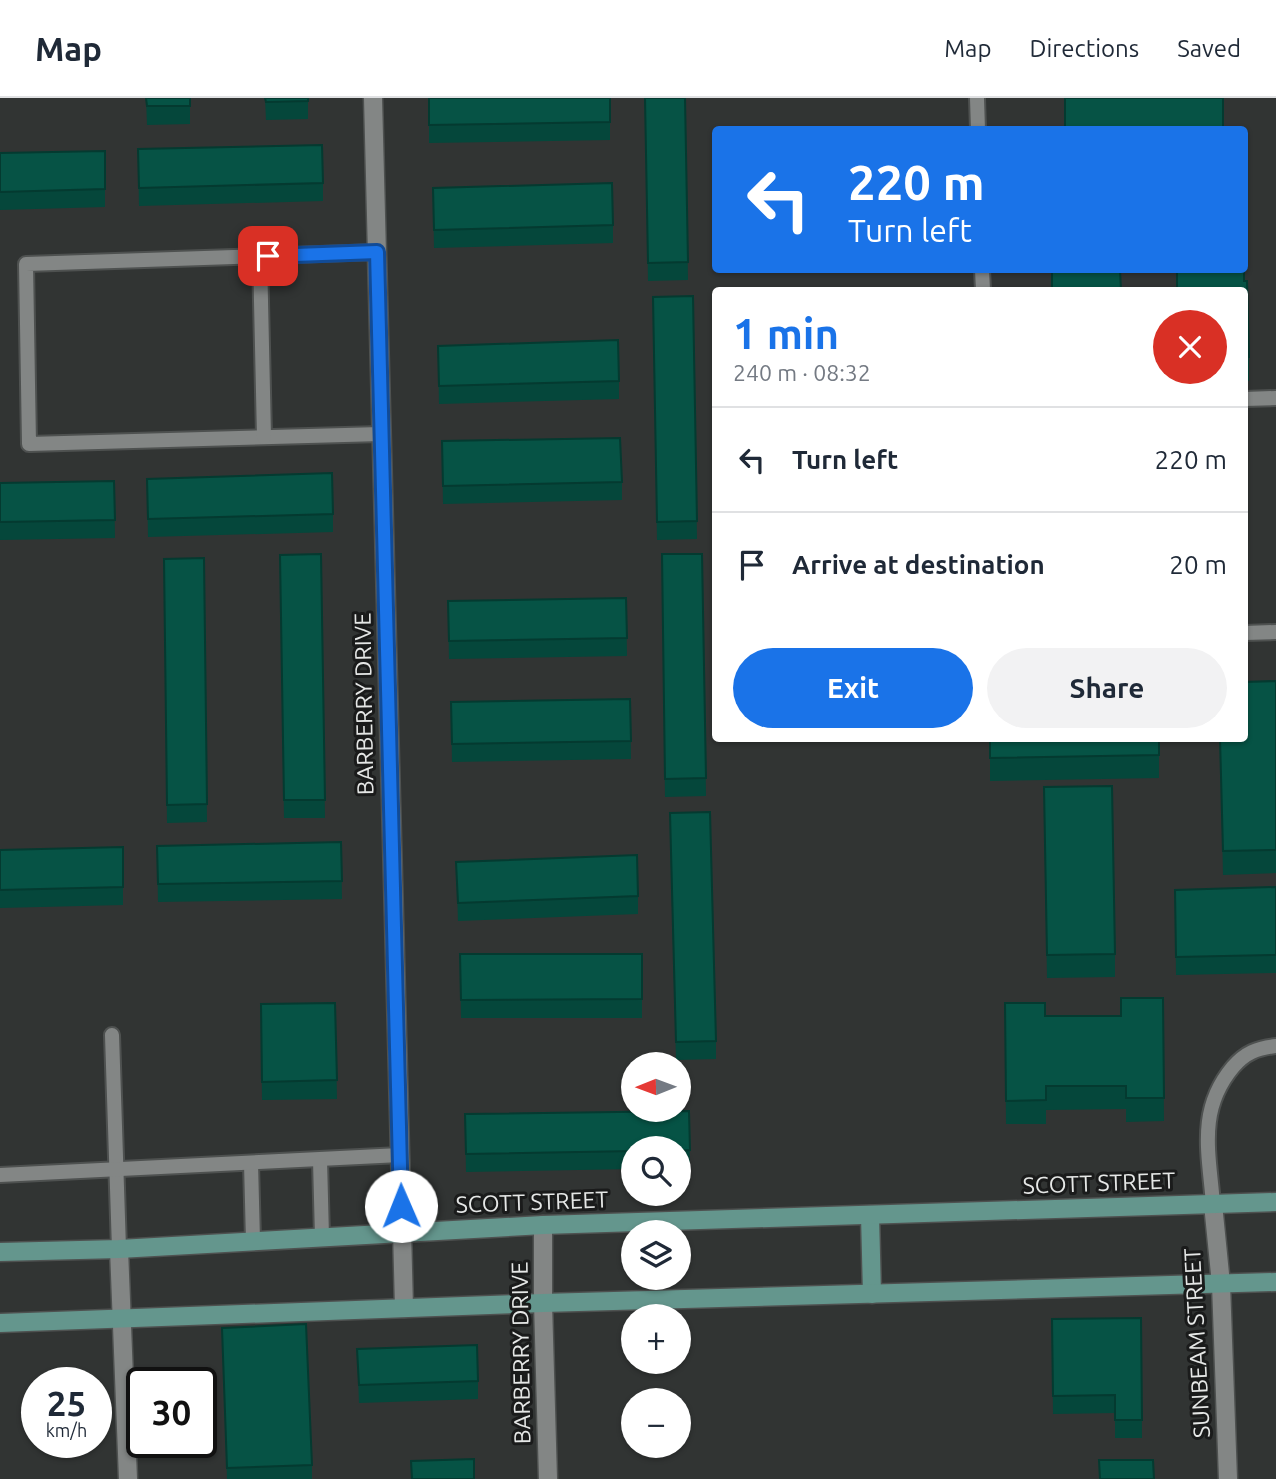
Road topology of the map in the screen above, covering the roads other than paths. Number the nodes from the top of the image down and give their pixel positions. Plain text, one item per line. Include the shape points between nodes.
1 (373, 98) edge
2 (977, 98) edge
3 (978, 126) edge
4 (377, 252) junction
5 (260, 256) junction
6 (1276, 398) edge
7 (1248, 399) edge
8 (381, 434) junction
9 (264, 437) junction
10 (1276, 632) edge
11 (1248, 633) edge
12 (112, 1035) dead end
13 (1276, 1046) edge
14 (400, 1155) junction
15 (320, 1160) junction
16 (251, 1163) junction
17 (114, 1170) junction
18 (0, 1175) edge
19 (1276, 1202) edge
20 (1213, 1204) junction
21 (870, 1215) junction
22 (543, 1225) junction
23 (402, 1232) junction
24 (322, 1237) junction
25 (253, 1241) junction
26 (119, 1249) junction
27 (0, 1252) edge
28 (1276, 1282) edge
29 (1221, 1284) junction
30 (872, 1294) junction
31 (543, 1303) junction
32 (404, 1308) junction
33 (121, 1317) junction
34 (0, 1323) edge
35 (128, 1479) edge
36 (548, 1479) edge
37 (1228, 1479) edge

1 - 4 street, BARBERRY DRIVE
2 - 3 lane
4 - 5 lane
4 - 8 street, BARBERRY DRIVE
5 - 9 lane
5 - 9 lane via 26,264 29,444
6 - 7 lane
8 - 9 lane
8 - 14 street, BARBERRY DRIVE
10 - 11 lane
12 - 17 lane
13 - 20 lane via 1243,1056 1213,1097 1207,1130
14 - 15 lane
14 - 23 street, BARBERRY DRIVE
15 - 16 lane
15 - 24 lane
16 - 17 lane
16 - 25 lane
17 - 18 lane
17 - 26 lane
19 - 20 main road, SCOTT STREET
20 - 21 main road, SCOTT STREET
20 - 29 street, SUNBEAM STREET
21 - 22 main road, SCOTT STREET
21 - 30 main road
22 - 23 main road, SCOTT STREET
22 - 31 street, BARBERRY DRIVE
23 - 24 main road, SCOTT STREET
23 - 32 street, BARBERRY DRIVE
24 - 25 main road, SCOTT STREET
25 - 26 main road, SCOTT STREET
26 - 27 main road, SCOTT STREET
26 - 33 street
28 - 29 main road
29 - 30 main road
29 - 37 street, SUNBEAM STREET
30 - 31 main road
31 - 32 main road
31 - 36 street, BARBERRY DRIVE
32 - 33 main road
33 - 34 main road
33 - 35 street

